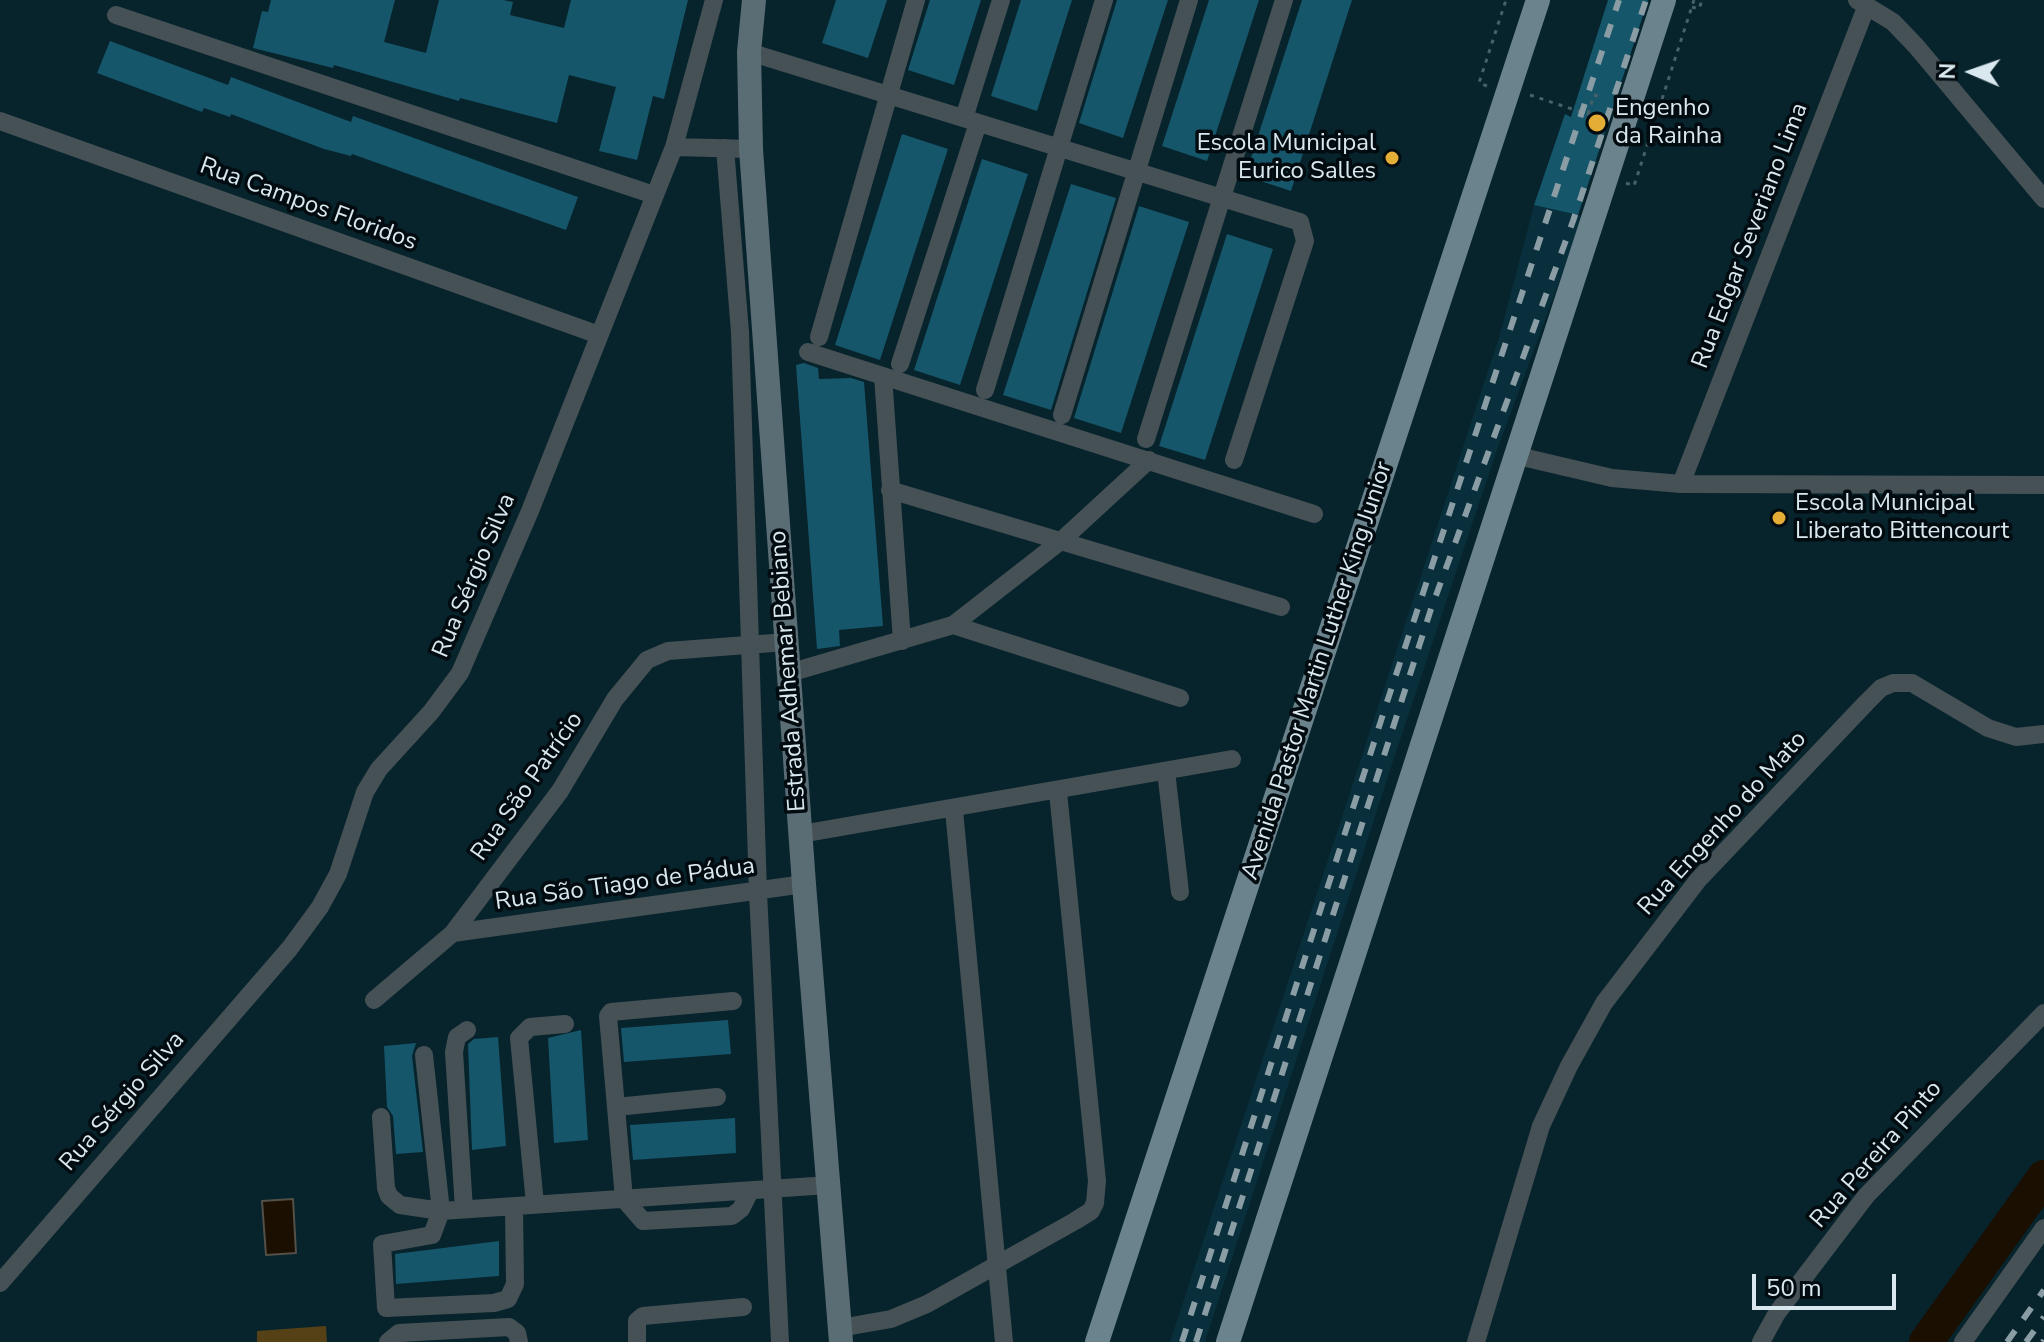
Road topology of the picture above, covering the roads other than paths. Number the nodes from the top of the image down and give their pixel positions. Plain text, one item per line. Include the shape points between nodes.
1 (714, 0) edge
2 (754, 0) edge
3 (916, 0) edge
4 (1001, 0) edge
5 (1104, 0) edge
6 (1189, 0) edge
7 (1284, 0) edge
8 (1538, 0) edge
9 (1664, 0) edge
10 (1862, 2) edge
11 (116, 15) dead end
12 (749, 52) junction
13 (886, 95) junction
14 (971, 120) junction
15 (0, 121) edge
16 (674, 147) junction
17 (1060, 147) junction
18 (725, 148) junction
19 (751, 149) junction
20 (1136, 170) junction
21 (654, 195) junction
22 (1224, 197) junction
23 (2044, 199) edge
24 (599, 335) junction
25 (900, 364) dead end
26 (883, 376) junction
27 (985, 390) dead end
28 (1062, 415) dead end
29 (1146, 439) dead end
30 (1514, 455) junction
31 (1149, 460) junction
32 (1234, 460) dead end
33 (1681, 484) junction
34 (2044, 485) edge
35 (890, 490) junction
36 (1314, 514) dead end
37 (1062, 540) junction
38 (1281, 607) dead end
39 (953, 625) junction
40 (902, 641) junction
41 (786, 642) junction
42 (749, 645) junction
43 (789, 673) junction
44 (1180, 698) dead end
45 (2044, 734) edge
46 (1232, 759) dead end
47 (1166, 771) junction
48 (1058, 792) junction
49 (954, 810) junction
50 (801, 834) junction
51 (804, 884) junction
52 (758, 892) junction
53 (1180, 892) dead end
54 (453, 933) junction
55 (374, 1000) dead end
56 (733, 1001) dead end
57 (2044, 1013) edge
58 (565, 1024) dead end
59 (467, 1030) dead end
60 (424, 1055) dead end
61 (717, 1097) dead end
62 (616, 1107) junction
63 (381, 1117) dead end
64 (829, 1185) junction
65 (773, 1190) junction
66 (624, 1199) junction
67 (535, 1204) junction
68 (514, 1207) junction
69 (464, 1209) junction
70 (441, 1211) junction
71 (2044, 1228) edge
72 (997, 1264) junction
73 (0, 1283) edge
74 (743, 1307) dead end
75 (841, 1335) edge
76 (388, 1342) edge
77 (519, 1342) edge
78 (637, 1342) edge
79 (780, 1342) edge
80 (1004, 1342) edge
81 (1097, 1342) edge
82 (1228, 1342) edge
83 (1476, 1342) edge
84 (1761, 1342) edge
85 (1963, 1342) edge

1 - 16 street, Rua Sérgio Silva
2 - 12 main road, Estrada Adhemar Bebiano
3 - 13 street
4 - 14 street
5 - 17 street
6 - 20 street
7 - 22 street
8 - 81 main road, Avenida Pastor Martin Luther King Junior via 1513,93
9 - 30 main road
10 - 23 street via 1893,22 1916,46
10 - 33 street, Rua Edgar Severiano Lima
11 - 21 street
12 - 13 street
12 - 19 main road, Estrada Adhemar Bebiano
13 - 14 street
13 - 26 street via 813,344
14 - 17 street
14 - 25 street
15 - 24 street, Rua Campos Floridos
16 - 18 street
16 - 21 street, Rua Sérgio Silva
17 - 20 street
17 - 27 street
18 - 19 street
18 - 42 street, Estrada Adhemar Bebiano via 740,332
19 - 41 main road, Estrada Adhemar Bebiano
20 - 22 street
20 - 28 street
21 - 24 street, Rua Sérgio Silva
22 - 29 street
22 - 32 street via 1300,222 1306,233
24 - 73 street, Rua Sérgio Silva via 476,643 446,693 365,792 338,874 320,907
26 - 31 street
26 - 35 street
30 - 33 street via 1612,478
30 - 82 main road
31 - 36 street
31 - 37 street
33 - 34 street
35 - 37 street
35 - 40 street
37 - 38 street
37 - 39 street
39 - 40 street
39 - 44 street
40 - 43 street
41 - 42 street, Rua São Patrício
41 - 43 main road, Estrada Adhemar Bebiano
42 - 52 street, Estrada Adhemar Bebiano
42 - 54 street, Rua São Patrício via 668,651 647,660 629,678 560,791
43 - 50 main road, Estrada Adhemar Bebiano
45 - 83 street, Rua Engenho do Mato via 2016,737 1988,728 1912,683 1881,688 1698,880 1604,1003 1569,1066 1541,1126
46 - 47 street
47 - 48 street
47 - 53 street
48 - 49 street
48 - 72 street via 1097,1193 1091,1211
49 - 50 street
49 - 72 street
50 - 51 main road, Estrada Adhemar Bebiano
51 - 52 street, Rua São Tiago de Pádua
51 - 64 main road, Estrada Adhemar Bebiano
52 - 54 street, Rua São Tiago de Pádua
52 - 65 street, Estrada Adhemar Bebiano
54 - 55 street, Rua São Patrício
56 - 62 street via 611,1012
57 - 84 street, Rua Pereira Pinto via 1866,1196
58 - 67 street via 530,1027 519,1038
59 - 69 street via 457,1037 454,1052
60 - 70 street
61 - 62 street
62 - 66 street
63 - 70 street via 389,1196 400,1205
64 - 65 street
64 - 75 main road, Estrada Adhemar Bebiano
65 - 66 street
65 - 79 street, Estrada Adhemar Bebiano
66 - 67 street
67 - 68 street
68 - 69 street
68 - 70 street via 515,1284 508,1299 386,1308 382,1244 432,1235
69 - 70 street
71 - 85 street
72 - 75 street via 899,1316
72 - 80 street
74 - 78 street via 643,1316 637,1321
76 - 77 street via 399,1333 509,1327

